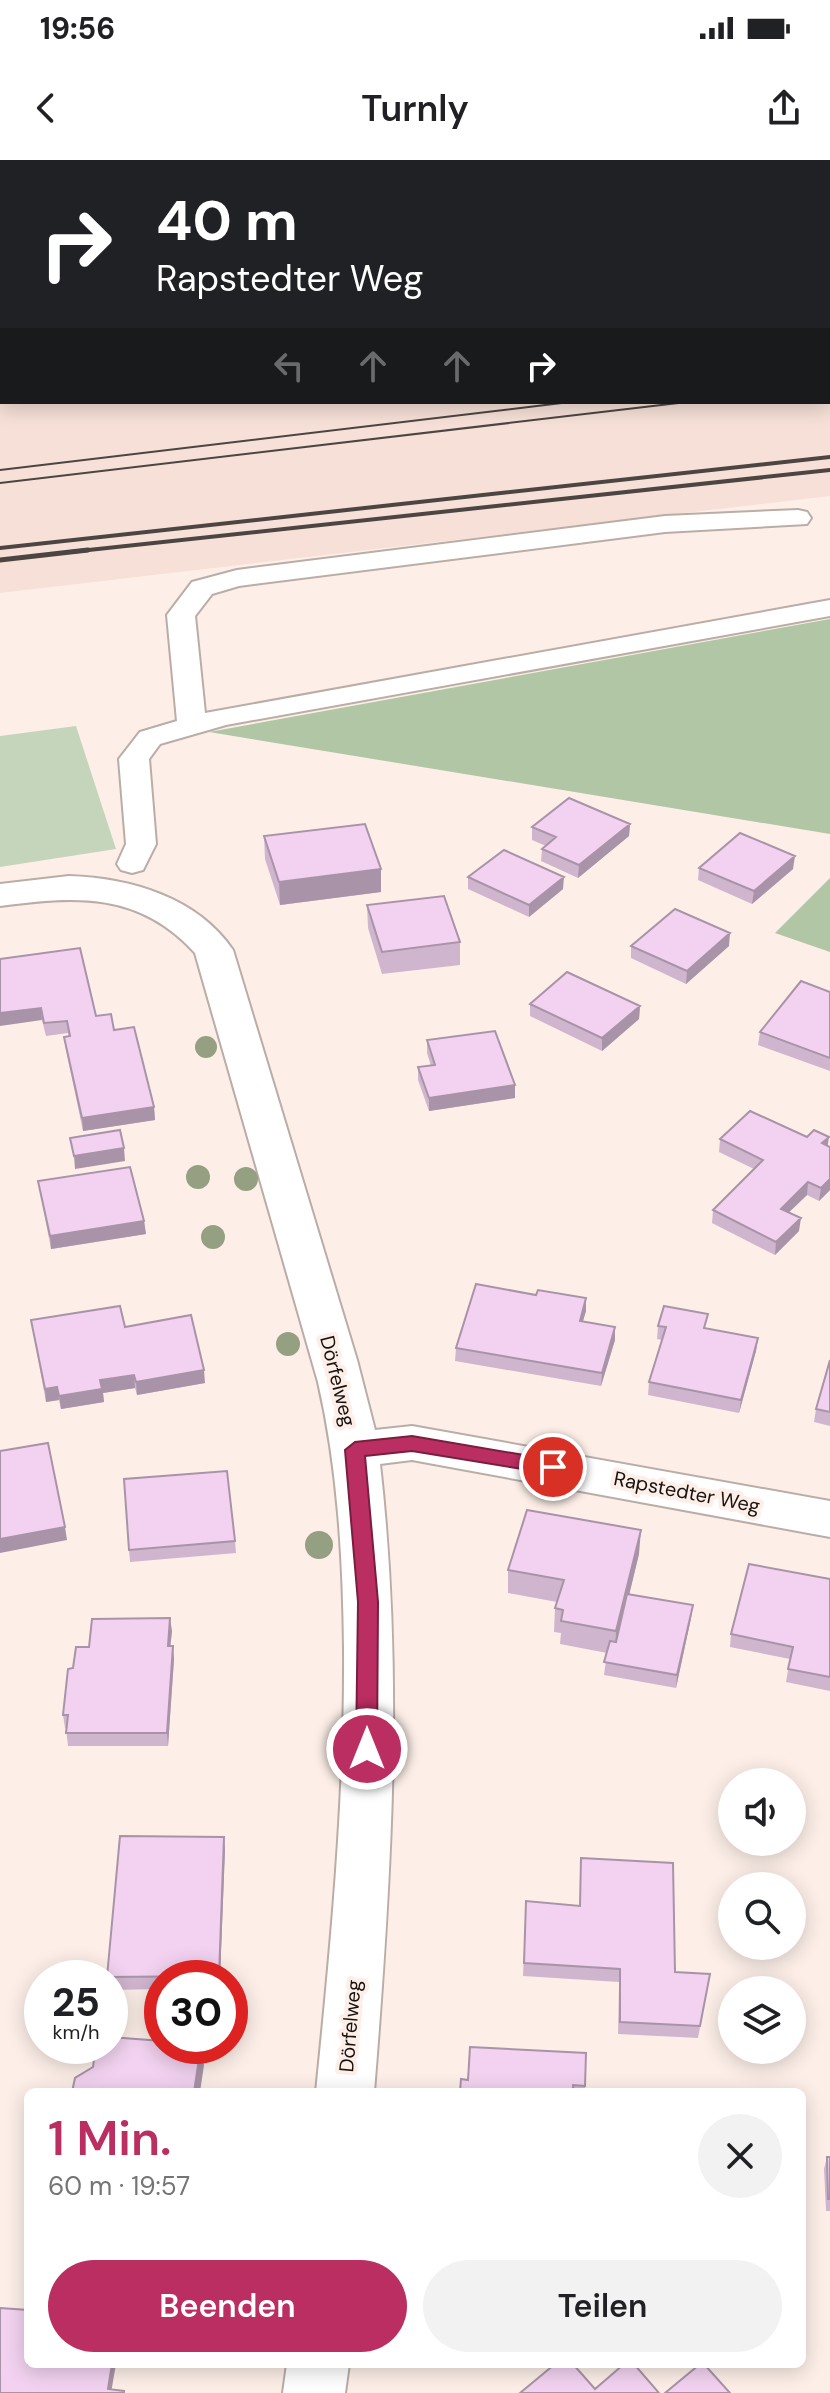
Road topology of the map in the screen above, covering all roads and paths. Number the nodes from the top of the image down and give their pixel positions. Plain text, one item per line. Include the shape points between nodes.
1 (798, 518) dead end
2 (830, 608) edge
3 (192, 726) junction
4 (132, 864) dead end
5 (0, 895) edge
6 (355, 1450) junction
7 (830, 1519) edge
8 (345, 2088) edge
9 (317, 2368) edge
10 (314, 2393) edge

1 - 3 lane via 665,524 237,578 202,588 181,615
2 - 3 lane
3 - 4 lane via 150,738 134,759 141,844
5 - 6 street, Dörfelweg via 71,887 119,893 173,913 198,929 214,950 331,1349
6 - 7 street, Rapstedter Weg via 412,1443
6 - 8 street, Dörfelweg via 368,1602 366,1779
9 - 10 street

